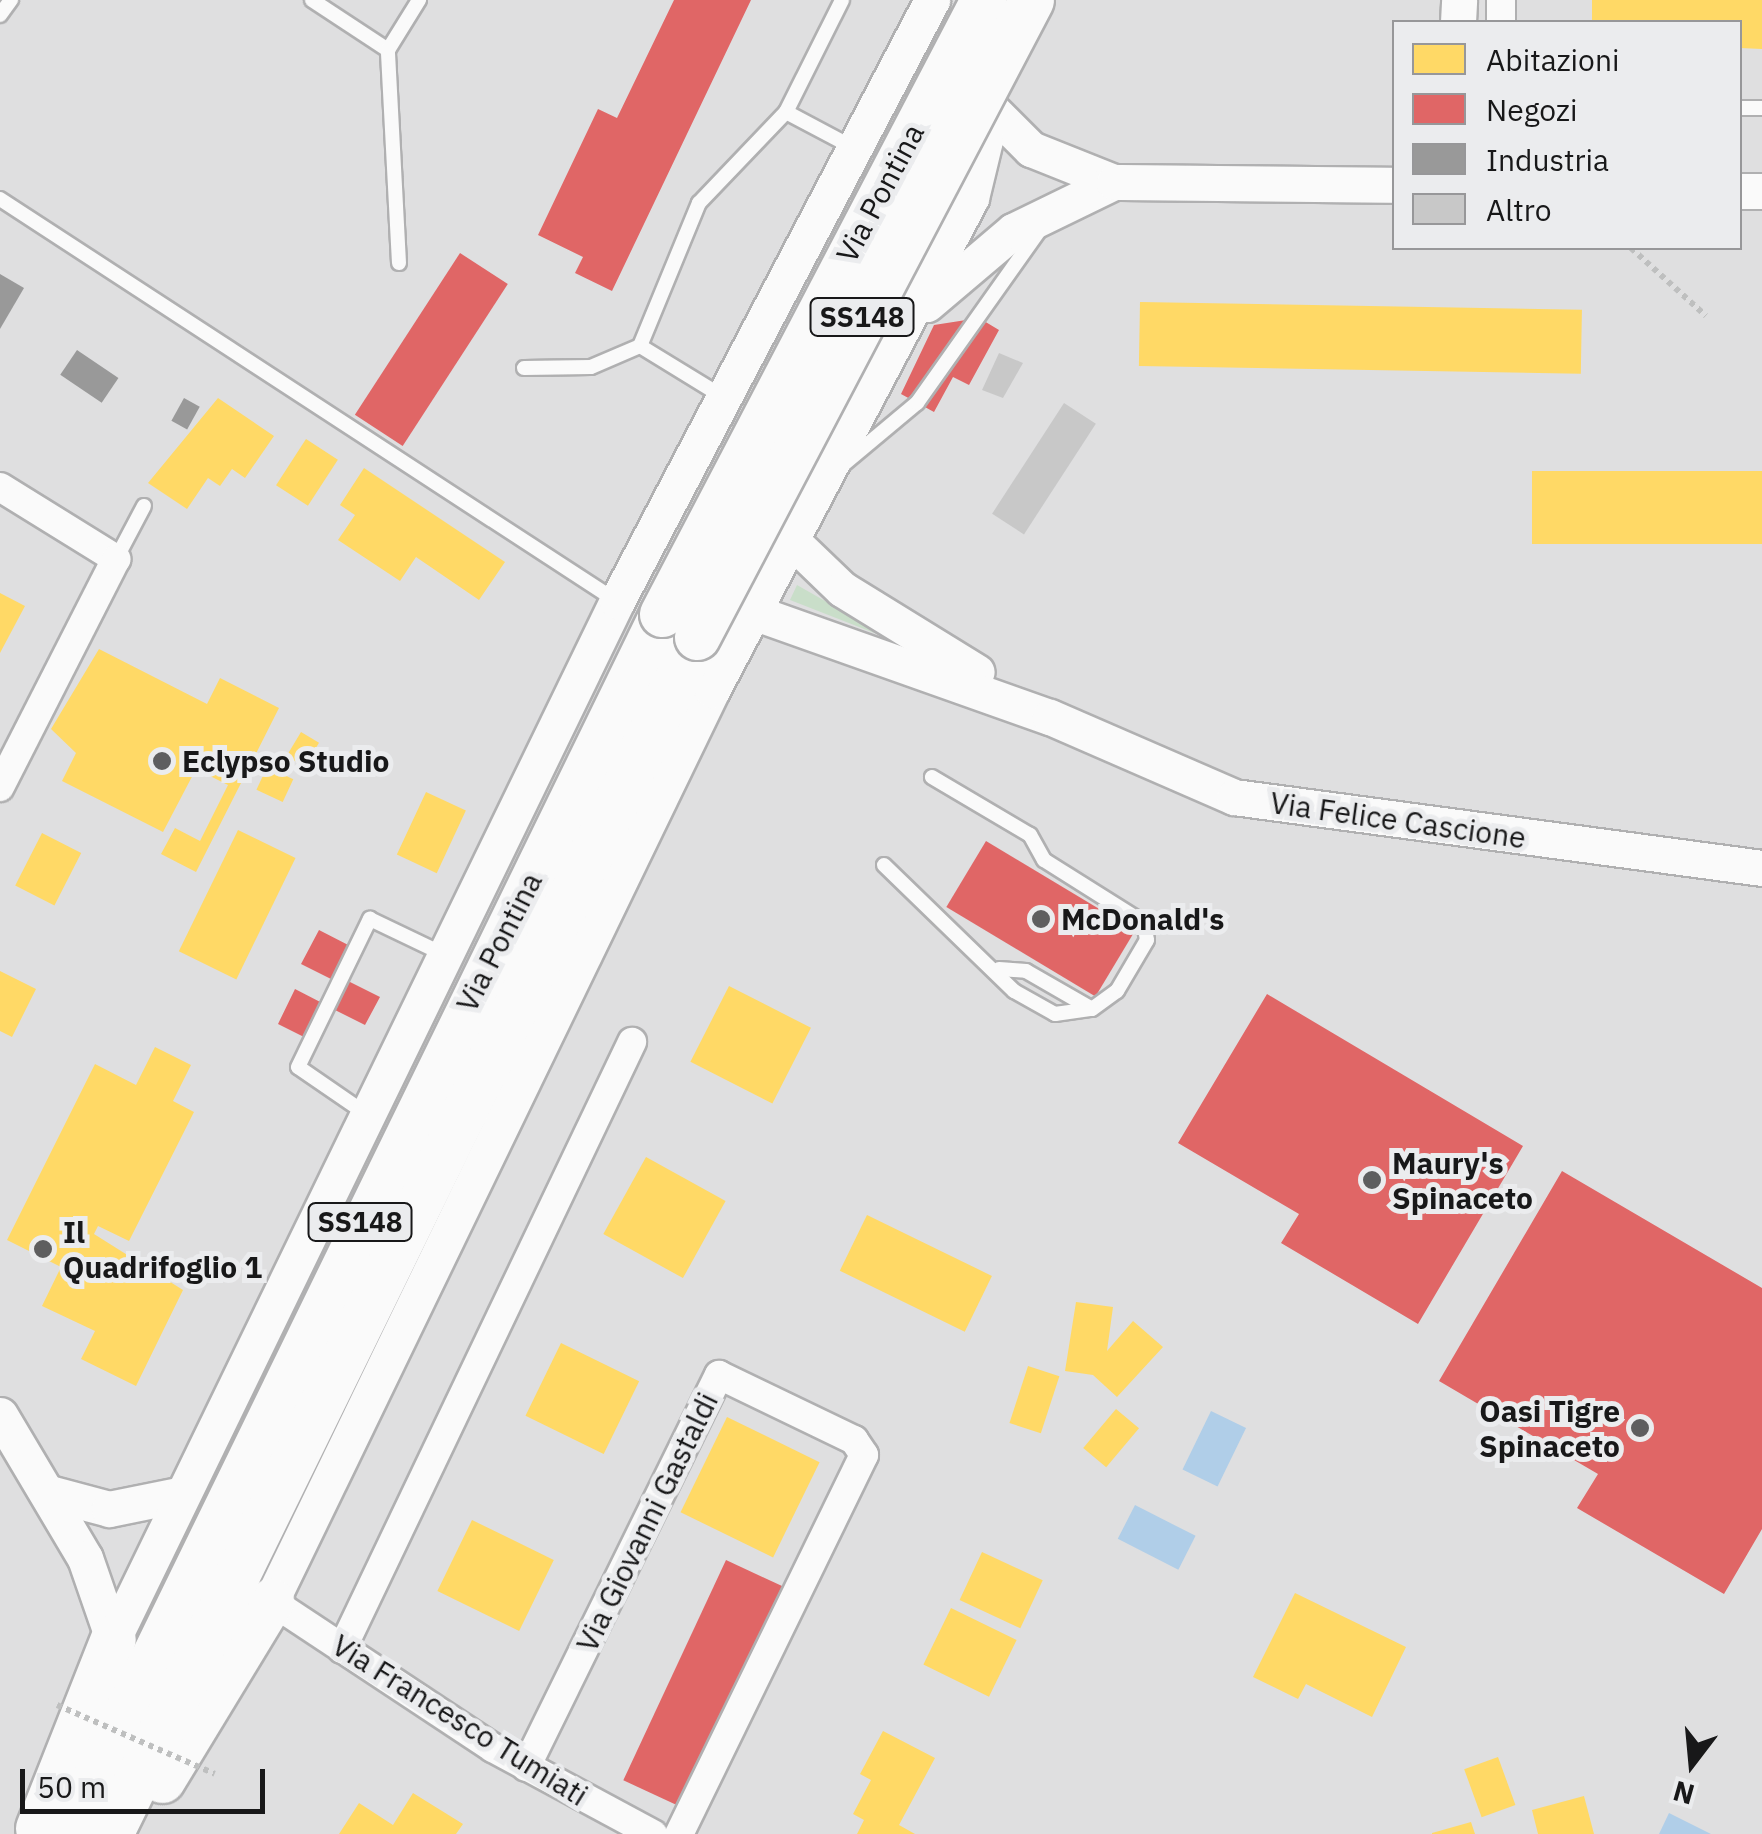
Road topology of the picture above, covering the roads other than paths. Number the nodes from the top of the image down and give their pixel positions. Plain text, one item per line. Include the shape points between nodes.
1 (12, 0) edge
2 (312, 0) edge
3 (419, 0) edge
4 (842, 0) edge
5 (983, 0) edge
6 (1032, 0) edge
7 (930, 4) edge
8 (0, 15) edge
9 (388, 50) junction
10 (889, 78) junction
11 (972, 87) junction
12 (786, 112) junction
13 (852, 146) junction
14 (1392, 173) edge
15 (1114, 182) junction
16 (1352, 184) junction
17 (1392, 185) edge
18 (0, 200) edge
19 (1055, 208) junction
20 (399, 263) dead end
21 (903, 330) junction
22 (640, 346) junction
23 (524, 368) dead end
24 (720, 395) junction
25 (820, 478) junction
26 (0, 487) edge
27 (144, 506) dead end
28 (790, 538) junction
29 (116, 558) junction
30 (616, 601) junction
31 (753, 612) junction
32 (679, 626) junction
33 (1050, 717) junction
34 (932, 776) dead end
35 (0, 787) edge
36 (884, 865) dead end
37 (1762, 868) edge
38 (443, 954) junction
39 (999, 970) junction
40 (1092, 1009) junction
41 (632, 1042) dead end
42 (366, 1113) junction
43 (0, 1415) edge
44 (49, 1493) junction
45 (178, 1495) junction
46 (270, 1601) junction
47 (113, 1639) junction
48 (342, 1648) junction
49 (526, 1767) junction
50 (36, 1834) edge
51 (66, 1834) edge
52 (110, 1834) edge
53 (132, 1834) edge
54 (653, 1834) edge
55 (679, 1834) edge

1 - 8 lane
2 - 9 lane
3 - 9 lane
4 - 12 lane
5 - 32 highway, Via Pontina / SS148, bridge
6 - 32 highway, Via Pontina / SS148, bridge
7 - 10 street, Via Pontina
7 - 11 street, Via Pontina
9 - 20 lane
10 - 11 street via 926,64
10 - 13 street, Via Pontina
11 - 15 street, Via Pontina via 1031,149
11 - 21 street via 976,184
12 - 13 lane
12 - 22 lane via 698,203
13 - 24 street, Via Pontina
14 - 16 street
15 - 16 street
15 - 19 street
16 - 17 street
18 - 30 lane
19 - 21 street via 982,253
19 - 25 lane via 917,403 864,456
21 - 25 street
22 - 23 lane via 592,366
22 - 24 lane
24 - 30 street, Via Pontina
25 - 28 street
26 - 29 street
27 - 29 lane
28 - 31 street
28 - 33 street, Via Felice Cascione via 851,596
29 - 35 street
30 - 38 street, Via Pontina
31 - 33 street, Via Felice Cascione
31 - 46 street
32 - 51 highway, Via Pontina / SS148
32 - 52 highway, Via Pontina / SS148
33 - 37 street, Via Felice Cascione via 1234,797
34 - 40 lane via 1144,923 1147,940 1117,992
36 - 39 lane
38 - 42 street, Via Pontina
38 - 42 lane via 370,919 298,1066
39 - 40 lane via 1026,971
39 - 40 lane via 1014,991 1055,1014
41 - 48 street
42 - 45 street, Via Pontina
43 - 44 street
44 - 45 street via 109,1509
44 - 47 street
45 - 47 street, Via Pontina
46 - 48 street, Via Francesco Tumiati
46 - 53 highway
47 - 50 highway
48 - 49 street, Via Francesco Tumiati
49 - 54 street, Via Francesco Tumiati
49 - 55 street, Via Giovanni Gastaldi via 719,1375 854,1440 864,1455

